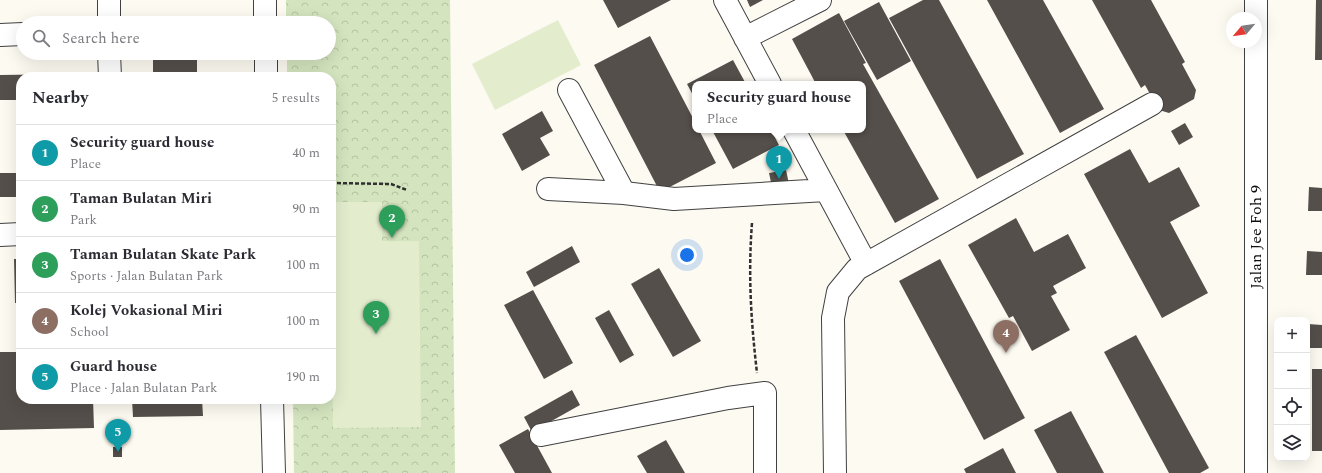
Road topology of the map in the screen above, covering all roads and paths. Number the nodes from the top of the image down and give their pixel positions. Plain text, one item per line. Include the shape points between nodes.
1 (109, 0) edge
2 (264, 0) edge
3 (725, 0) edge
4 (820, 0) edge
5 (1256, 0) edge
6 (109, 16) edge
7 (265, 16) edge
8 (0, 34) edge
9 (16, 34) edge
10 (745, 38) junction
11 (109, 60) edge
12 (266, 60) edge
13 (110, 72) edge
14 (266, 72) edge
15 (768, 81) edge
16 (569, 90) dead end
17 (1152, 104) dead end
18 (796, 133) edge
19 (336, 183) edge
20 (548, 189) dead end
21 (407, 190) dead end
22 (826, 190) junction
23 (624, 193) junction
24 (752, 223) dead end
25 (16, 234) edge
26 (0, 235) edge
27 (866, 264) junction
28 (765, 394) junction
29 (272, 404) edge
30 (541, 435) dead end
31 (274, 473) edge
32 (765, 473) edge
33 (835, 473) edge
34 (1256, 473) edge

1 - 6 street
2 - 7 street
3 - 10 street
4 - 10 street
5 - 34 street, Jalan Jee Foh 9
8 - 9 street
10 - 15 street
11 - 13 street
12 - 14 street
16 - 23 street
17 - 27 street
18 - 22 street
19 - 21 path via 391,184
20 - 23 street
22 - 23 street via 674,199
22 - 27 street
24 - 28 path via 749,265 752,329 757,375
25 - 26 street
27 - 33 street via 858,269 838,292 833,318
28 - 30 street via 728,398
28 - 32 street
29 - 31 street

